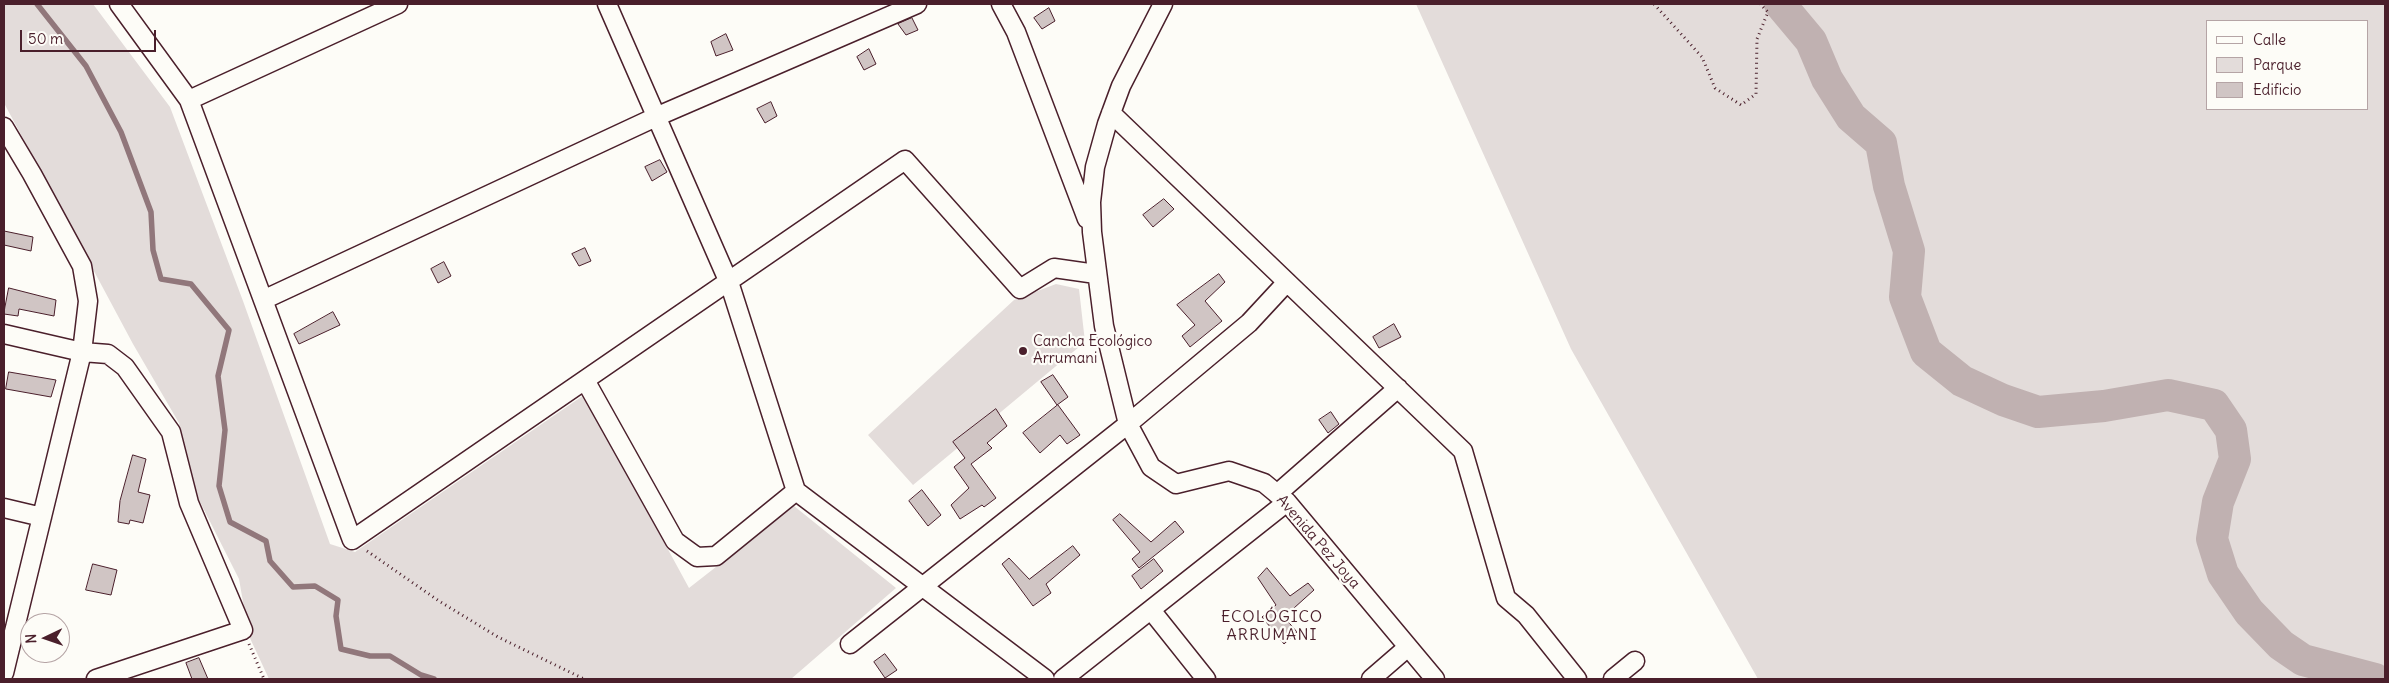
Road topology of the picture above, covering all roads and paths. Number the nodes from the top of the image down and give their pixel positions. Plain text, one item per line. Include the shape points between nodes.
1 (119, 4) edge
2 (398, 4) edge
3 (607, 4) edge
4 (917, 4) edge
5 (1001, 4) edge
6 (1163, 4) edge
7 (1654, 4) edge
8 (1760, 4) edge
9 (189, 100) junction
10 (1111, 113) junction
11 (658, 116) junction
12 (4, 127) edge
13 (1092, 232) junction
14 (1096, 274) junction
15 (729, 281) junction
16 (1287, 282) junction
17 (263, 300) junction
18 (4, 334) edge
19 (82, 352) junction
20 (585, 380) junction
21 (1398, 388) junction
22 (1128, 424) junction
23 (796, 491) junction
24 (1282, 498) junction
25 (4, 508) edge
26 (42, 517) junction
27 (352, 540) junction
28 (923, 587) junction
29 (1151, 610) junction
30 (243, 630) junction
31 (850, 644) dead end
32 (1408, 647) junction
33 (1635, 661) dead end
34 (4, 673) edge
35 (96, 679) edge
36 (264, 679) edge
37 (584, 679) edge
38 (1045, 679) edge
39 (1063, 679) edge
40 (1206, 679) edge
41 (1371, 679) edge
42 (1435, 679) edge
43 (1577, 679) edge
44 (1613, 679) edge

1 - 9 street
2 - 9 street
3 - 11 street
4 - 11 street
5 - 13 street via 1016,32
6 - 10 street, Avenida Pez Joya
7 - 8 path via 1702,57 1715,88 1741,105 1756,94 1757,40 1768,12
9 - 17 street
10 - 13 street, Avenida Pez Joya via 1095,167
10 - 16 street
11 - 15 street
11 - 17 street
12 - 19 street via 82,266 88,301
13 - 14 street, Avenida Pez Joya
14 - 15 street via 1054,268 1020,289 905,160
14 - 22 street, Avenida Pez Joya via 1104,326
15 - 20 street
15 - 23 street
16 - 21 street
16 - 22 street via 1249,323
17 - 27 street
18 - 19 street
19 - 26 street
19 - 30 street via 108,354 125,367 171,432 189,503
20 - 23 street via 675,541 697,557 716,556
20 - 27 street
21 - 24 street
21 - 43 street via 1463,451 1506,598 1526,615
22 - 24 street, Avenida Pez Joya via 1150,467 1176,484 1229,471 1264,483
22 - 28 street
23 - 28 street
24 - 29 street
24 - 32 street, Avenida Pez Joya
25 - 26 street
26 - 34 street
27 - 37 path via 439,601 498,637
28 - 31 street
28 - 38 street
29 - 39 street
29 - 40 street
30 - 35 street
30 - 36 path
32 - 41 street
32 - 42 street, Avenida Pez Joya
33 - 44 street

